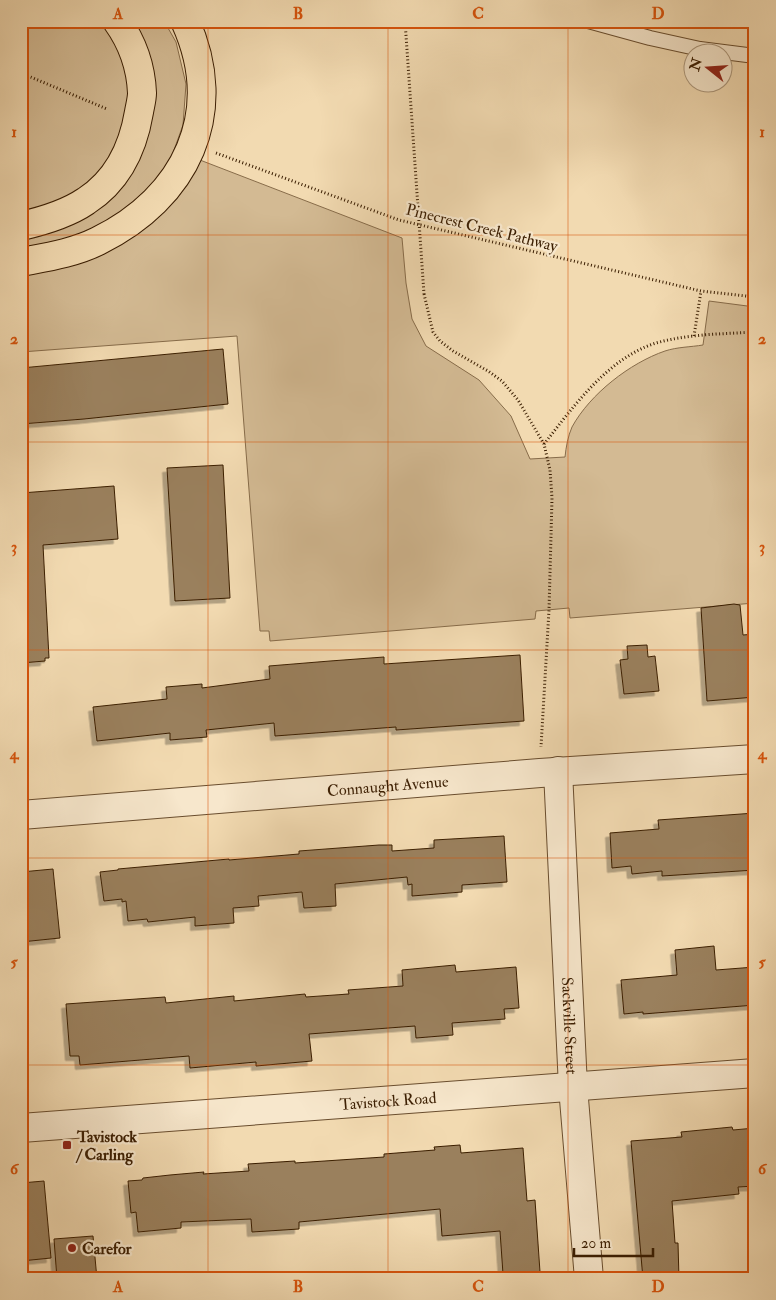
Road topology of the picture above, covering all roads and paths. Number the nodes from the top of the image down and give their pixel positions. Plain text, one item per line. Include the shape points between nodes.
1 (117, 21) edge
2 (185, 21) edge
3 (405, 21) edge
4 (588, 21) edge
5 (755, 56) edge
6 (21, 73) edge
7 (107, 109) dead end
8 (212, 151) dead end
9 (21, 226) edge
10 (21, 262) edge
11 (701, 291) junction
12 (755, 298) edge
13 (755, 332) edge
14 (694, 336) junction
15 (544, 444) junction
16 (755, 759) edge
17 (549, 772) junction
18 (21, 815) edge
19 (755, 1073) edge
20 (573, 1087) junction
21 (21, 1128) edge
22 (589, 1279) edge

1 - 9 highway via 133,49 142,94 130,148 121,166 86,201 46,220
2 - 10 highway via 199,62 202,104 187,159 176,178 161,195 118,230 96,242 54,256
3 - 15 path, bridge via 424,294 433,332 453,351 502,382 518,400
4 - 5 lane via 700,49
6 - 7 path
8 - 11 path, Pinecrest Creek Pathway via 399,220
11 - 12 path, Pinecrest Creek Pathway
11 - 14 path
13 - 14 path
14 - 15 path via 654,344 632,354 575,404
15 - 17 path via 552,498
16 - 17 street, Connaught Avenue
17 - 18 street, Connaught Avenue
17 - 20 street, Sackville Street
19 - 20 street, Tavistock Road
20 - 21 street, Tavistock Road
20 - 22 street, Sackville Street

